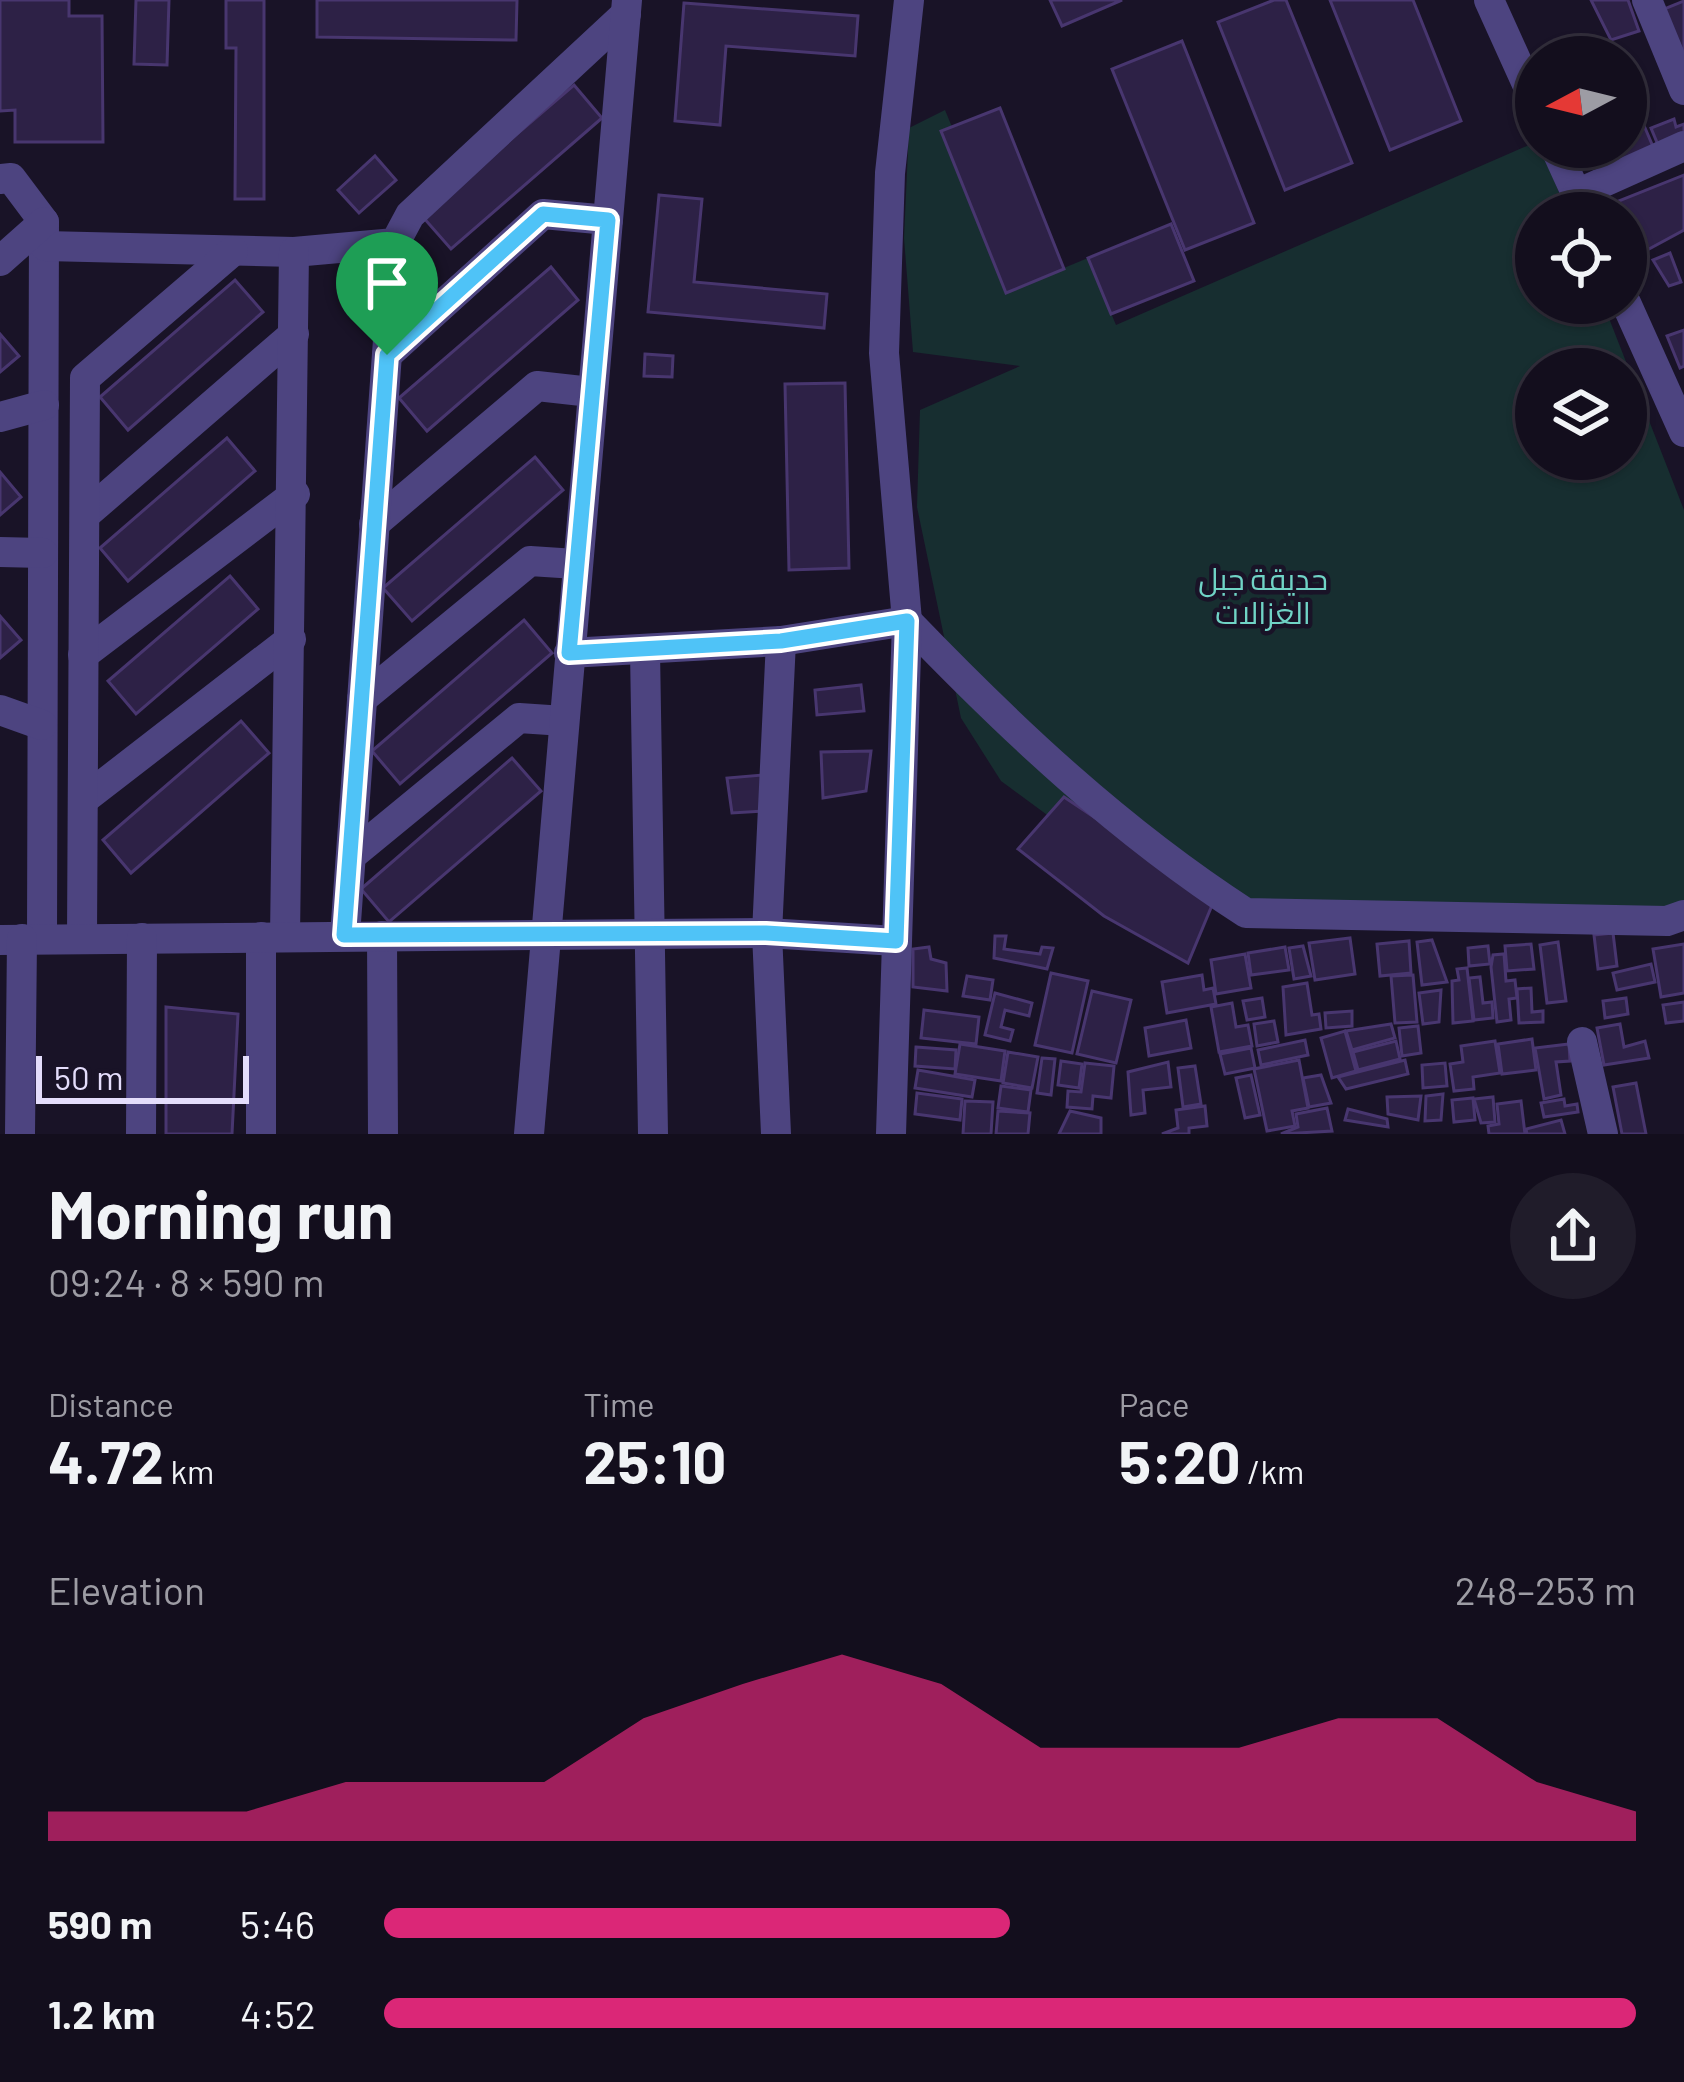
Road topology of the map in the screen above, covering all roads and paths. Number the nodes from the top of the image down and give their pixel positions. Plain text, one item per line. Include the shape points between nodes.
1 (909, 0) edge
2 (1490, 0) edge
3 (1647, 0) edge
4 (626, 7) edge
5 (1515, 57) edge
6 (1684, 90) edge
7 (1684, 146) edge
8 (0, 178) edge
9 (1601, 192) edge
10 (608, 220) junction
11 (45, 234) junction
12 (395, 243) junction
13 (233, 251) junction
14 (294, 252) junction
15 (0, 261) edge
16 (1635, 324) edge
17 (294, 334) junction
18 (387, 355) junction
19 (591, 392) junction
20 (44, 405) junction
21 (0, 417) edge
22 (1684, 432) edge
23 (295, 494) junction
24 (85, 515) junction
25 (374, 524) junction
26 (0, 552) edge
27 (43, 553) junction
28 (576, 564) junction
29 (907, 621) junction
30 (291, 639) junction
31 (781, 641) junction
32 (645, 651) junction
33 (569, 653) junction
34 (83, 655) junction
35 (362, 699) junction
36 (0, 710) edge
37 (563, 722) junction
38 (42, 725) junction
39 (82, 800) junction
40 (350, 856) junction
41 (1684, 916) edge
42 (766, 933) junction
43 (648, 934) junction
44 (344, 935) junction
45 (546, 935) junction
46 (382, 936) junction
47 (273, 937) junction
48 (82, 938) junction
49 (142, 938) junction
50 (21, 939) edge
51 (896, 941) junction
52 (1582, 1042) dead end
53 (20, 1134) edge
54 (141, 1134) edge
55 (261, 1134) edge
56 (383, 1134) edge
57 (529, 1134) edge
58 (653, 1134) edge
59 (776, 1134) edge
60 (891, 1134) edge
61 (1603, 1134) edge

1 - 29 street via 890,173 884,353
2 - 5 street
3 - 6 street
4 - 10 street
4 - 12 street via 410,214
7 - 9 street
8 - 11 street via 10,178
10 - 18 street via 543,214
10 - 19 street
11 - 13 street
11 - 15 street
11 - 20 street
12 - 14 street
12 - 18 street
13 - 14 street
13 - 24 street via 85,378
14 - 17 street
16 - 22 street
17 - 23 street
17 - 24 street
18 - 25 street
19 - 25 street via 537,386
19 - 28 street
20 - 21 street
20 - 27 street
23 - 30 street
23 - 34 street
24 - 34 street
25 - 35 street
26 - 27 street
27 - 38 street
28 - 33 street
28 - 35 street via 530,561
29 - 31 street
29 - 41 street via 1016,734 1188,876 1246,913
29 - 51 street
30 - 39 street
30 - 47 street
31 - 32 street
31 - 42 street
32 - 33 street
32 - 43 street
33 - 37 street
34 - 39 street
35 - 40 street
36 - 38 street
37 - 40 street via 519,718
37 - 45 street
38 - 50 street
39 - 48 street
40 - 44 street
42 - 43 street
42 - 51 street
42 - 59 street
43 - 45 street
43 - 58 street
44 - 46 street
44 - 47 street
45 - 46 street
45 - 57 street
46 - 56 street
47 - 49 street
47 - 55 street
48 - 49 street
48 - 50 street
49 - 54 street
50 - 53 street
51 - 60 street
52 - 61 street

